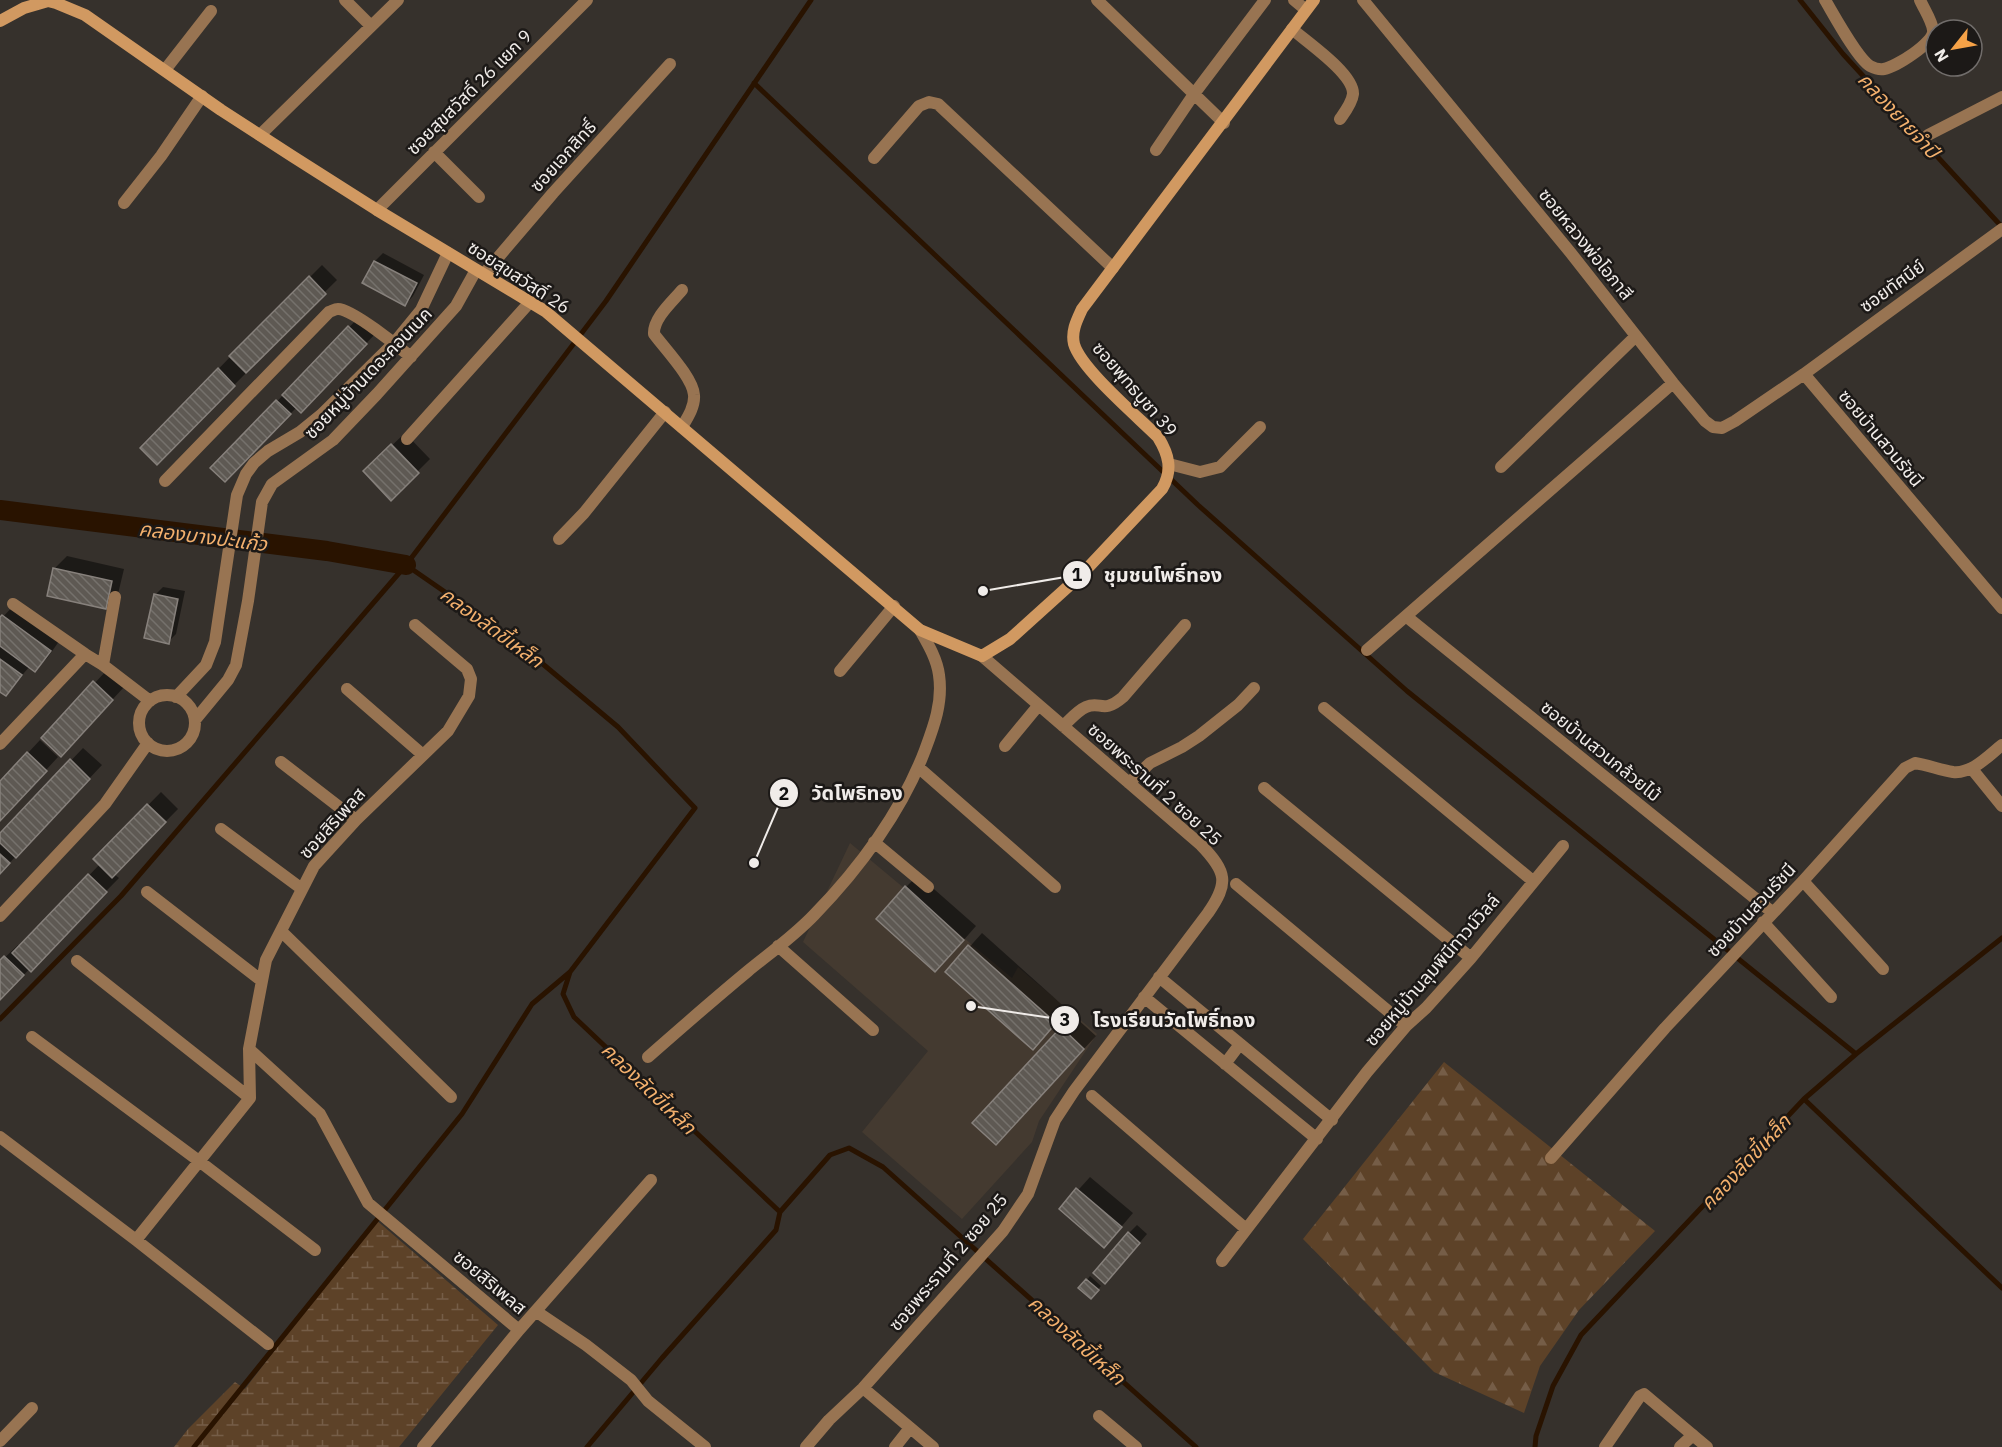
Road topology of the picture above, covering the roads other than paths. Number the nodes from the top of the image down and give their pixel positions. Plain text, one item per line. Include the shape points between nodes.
1 (345, 0) edge
2 (398, 0) edge
3 (587, 0) edge
4 (1096, 0) edge
5 (1265, 0) edge
6 (1294, 0) edge
7 (1364, 0) edge
8 (1825, 0) edge
9 (1920, 0) edge
10 (53, 1) edge
11 (1310, 5) edge
12 (211, 11) dead end
13 (0, 21) edge
14 (371, 26) junction
15 (1292, 29) junction
16 (670, 64) dead end
17 (165, 70) junction
18 (1194, 94) junction
19 (202, 96) junction
20 (2002, 97) edge
21 (1340, 119) dead end
22 (1224, 123) junction
23 (260, 135) junction
24 (1928, 135) dead end
25 (1156, 150) dead end
26 (434, 152) junction
27 (874, 158) dead end
28 (479, 197) dead end
29 (124, 202) dead end
30 (377, 210) junction
31 (2002, 229) edge
32 (448, 253) junction
33 (1113, 268) junction
34 (480, 272) junction
35 (682, 290) dead end
36 (530, 302) junction
37 (1636, 336) junction
38 (394, 343) junction
39 (411, 357) junction
40 (1804, 374) junction
41 (1673, 383) junction
42 (665, 412) junction
43 (682, 427) junction
44 (1260, 427) dead end
45 (407, 439) dead end
46 (1169, 464) junction
47 (1501, 467) dead end
48 (165, 481) dead end
49 (559, 539) dead end
50 (115, 597) dead end
51 (13, 604) dead end
52 (894, 606) junction
53 (2002, 608) edge
54 (1407, 617) junction
55 (416, 625) dead end
56 (1185, 625) dead end
57 (920, 630) junction
58 (1367, 650) dead end
59 (85, 654) junction
60 (982, 656) junction
61 (103, 665) junction
62 (840, 671) dead end
63 (1254, 688) dead end
64 (347, 689) dead end
65 (176, 697) junction
66 (150, 701) junction
67 (1038, 706) junction
68 (1324, 708) dead end
69 (195, 720) junction
70 (1063, 726) junction
71 (2, 738) edge
72 (148, 743) junction
73 (2002, 745) edge
74 (1005, 746) dead end
75 (423, 755) junction
76 (281, 762) dead end
77 (918, 767) junction
78 (1971, 769) junction
79 (1129, 783) junction
80 (1264, 788) dead end
81 (2002, 807) edge
82 (356, 820) junction
83 (221, 829) dead end
84 (874, 842) junction
85 (1563, 846) dead end
86 (1533, 881) junction
87 (1803, 881) junction
88 (1236, 884) dead end
89 (928, 887) dead end
90 (1055, 887) dead end
91 (302, 889) junction
92 (147, 892) dead end
93 (1772, 912) junction
94 (0, 916) edge
95 (1763, 922) junction
96 (281, 931) junction
97 (778, 946) junction
98 (1471, 958) junction
99 (77, 961) dead end
100 (1883, 969) dead end
101 (1159, 977) junction
102 (262, 981) junction
103 (1144, 997) junction
104 (1831, 997) dead end
105 (1406, 1026) junction
106 (873, 1030) dead end
107 (32, 1037) dead end
108 (1240, 1044) junction
109 (249, 1049) junction
110 (648, 1057) dead end
111 (1224, 1064) junction
112 (451, 1096) dead end
113 (1092, 1096) dead end
114 (250, 1098) junction
115 (1332, 1120) junction
116 (0, 1137) edge
117 (1317, 1139) junction
118 (1551, 1158) dead end
119 (199, 1161) junction
120 (651, 1180) dead end
121 (1246, 1229) junction
122 (136, 1240) junction
123 (315, 1250) dead end
124 (1222, 1261) dead end
125 (537, 1312) junction
126 (519, 1330) junction
127 (268, 1344) dead end
128 (863, 1388) junction
129 (32, 1408) dead end
130 (1099, 1416) dead end
131 (910, 1428) junction
132 (1693, 1435) junction
133 (0, 1442) edge
134 (423, 1447) edge
135 (705, 1447) edge
136 (806, 1447) edge
137 (894, 1447) edge
138 (933, 1447) edge
139 (1136, 1447) edge
140 (1605, 1447) edge
141 (1680, 1447) edge
142 (1707, 1447) edge

1 - 14 street
2 - 14 street
3 - 26 street, ซอยสุขสวัสดิ์ 26 แยก 9
4 - 18 street
5 - 18 street
6 - 11 street
7 - 37 street, ซอยหลวงพ่อโอภาสี
8 - 9 street via 1863,61 1879,69 1899,62 1932,38 1933,30
10 - 13 street, ซอยสุขสวัสดิ์ 26 via 24,8
10 - 17 street, ซอยสุขสวัสดิ์ 26 via 85,15
11 - 15 street, ซอยพุทธบูชา 39
12 - 17 street
14 - 23 street
15 - 21 street via 1351,84 1353,94
15 - 22 street, ซอยพุทธบูชา 39
16 - 34 street, ซอยเอกสิทธิ์
17 - 19 street, ซอยสุขสวัสดิ์ 26
18 - 22 street
18 - 25 street
19 - 23 street, ซอยสุขสวัสดิ์ 26
19 - 29 street
20 - 24 street
22 - 33 street, ซอยพุทธบูชา 39
23 - 30 street, ซอยสุขสวัสดิ์ 26
26 - 28 street
26 - 30 street, ซอยสุขสวัสดิ์ 26 แยก 9
27 - 33 street via 920,106 938,104
30 - 32 street, ซอยสุขสวัสดิ์ 26
31 - 40 street, ซอยทัศนีย์
32 - 34 street, ซอยสุขสวัสดิ์ 26
32 - 38 street, ซอยหมู่บ้านเดอะคอนเนค via 421,310
33 - 46 street, ซอยพุทธบูชา 39 via 1074,324 1074,342 1092,371 1158,437
34 - 36 street, ซอยสุขสวัสดิ์ 26
34 - 39 street, ซอยหมู่บ้านเดอะคอนเนค
35 - 43 street via 657,321 654,334 691,383 695,396
36 - 42 street, ซอยสุขสวัสดิ์ 26
36 - 45 street
37 - 41 street, ซอยหลวงพ่อโอภาสี
37 - 47 street
38 - 39 street
38 - 48 street via 347,311 329,312
38 - 65 street, ซอยหมู่บ้านเดอะคอนเนค via 321,415 268,451 246,474 237,495 215,642 206,665
39 - 69 street, ซอยหมู่บ้านเดอะคอนเนค via 333,440 272,484 262,502 236,665
40 - 41 street, ซอยหลวงพ่อโอภาสี via 1722,428 1705,421
40 - 53 street, ซอยบ้านสวนรัชนี
41 - 54 street
42 - 43 street, ซอยสุขสวัสดิ์ 26
42 - 49 street
43 - 52 street, ซอยสุขสวัสดิ์ 26
44 - 46 street via 1220,467 1200,472
46 - 60 street, ซอยพุทธบูชา 39 via 1162,489 1082,574 1010,639
50 - 61 street
51 - 59 street
52 - 57 street, ซอยสุขสวัสดิ์ 26
52 - 62 street
54 - 58 street
54 - 93 street, ซอยบ้านสวนกล้วยไม้
55 - 75 street, ซอยสิริเพลส via 467,669 471,679 468,696 448,731
56 - 70 street via 1123,697 1113,705 1085,707
57 - 60 street, ซอยสุขสวัสดิ์ 26
57 - 77 street via 935,658 940,703
59 - 61 street
59 - 71 street
60 - 67 street, ซอยพระรามที่ 2 ซอย 25
61 - 66 street
63 - 79 street via 1214,724 1150,763
64 - 75 street
65 - 66 street via 160,696
65 - 69 street via 185,701
66 - 72 street via 143,708 139,727
67 - 70 street, ซอยพระรามที่ 2 ซอย 25
67 - 74 street
68 - 86 street
69 - 72 street, ซอยหมู่บ้านเดอะคอนเนค via 189,741 180,748 158,750
70 - 79 street, ซอยพระรามที่ 2 ซอย 25
72 - 94 street via 105,804
73 - 78 street
75 - 82 street, ซอยสิริเพลส
76 - 82 street
77 - 84 street
77 - 90 street
78 - 81 street
78 - 87 street, ซอยบ้านสวนรัชนี via 1952,772 1915,763 1905,768
79 - 101 street, ซอยพระรามที่ 2 ซอย 25 via 1206,850 1223,878 1219,896
80 - 98 street
82 - 91 street, ซอยสิริเพลส via 314,866
83 - 91 street
84 - 89 street
84 - 97 street via 813,916
85 - 86 street, ซอยหมู่บ้านลุมพินีทาวน์วิลล์
86 - 98 street, ซอยหมู่บ้านลุมพินีทาวน์วิลล์
87 - 93 street, ซอยบ้านสวนรัชนี
87 - 100 street
88 - 105 street
91 - 96 street, ซอยสิริเพลส
92 - 102 street
93 - 95 street, ซอยบ้านสวนรัชนี
95 - 104 street
95 - 118 street, ซอยบ้านสวนรัชนี
96 - 102 street, ซอยสิริเพลส via 266,960
96 - 112 street
97 - 106 street
97 - 110 street
98 - 105 street, ซอยหมู่บ้านลุมพินีทาวน์วิลล์
99 - 114 street
101 - 103 street, ซอยพระรามที่ 2 ซอย 25
101 - 108 street
102 - 109 street, ซอยสิริเพลส
103 - 111 street
103 - 128 street, ซอยพระรามที่ 2 ซอย 25 via 1055,1120 1028,1194 1003,1231
105 - 115 street, ซอยหมู่บ้านลุมพินีทาวน์วิลล์
107 - 119 street
108 - 111 street
108 - 115 street
109 - 114 street, ซอยสิริเพลส
109 - 126 street, ซอยสิริเพลส via 320,1114 368,1203
111 - 117 street
113 - 121 street
114 - 119 street
115 - 117 street, ซอยหมู่บ้านลุมพินีทาวน์วิลล์
116 - 122 street
117 - 121 street, ซอยหมู่บ้านลุมพินีทาวน์วิลล์
119 - 122 street
119 - 123 street
120 - 125 street
121 - 124 street, ซอยหมู่บ้านลุมพินีทาวน์วิลล์
122 - 127 street
125 - 126 street
125 - 135 street via 631,1380 648,1401
126 - 134 street
128 - 131 street
128 - 136 street, ซอยพระรามที่ 2 ซอย 25
129 - 133 street
130 - 139 street
131 - 137 street
131 - 138 street
132 - 140 street via 1644,1394
132 - 141 street
132 - 142 street

